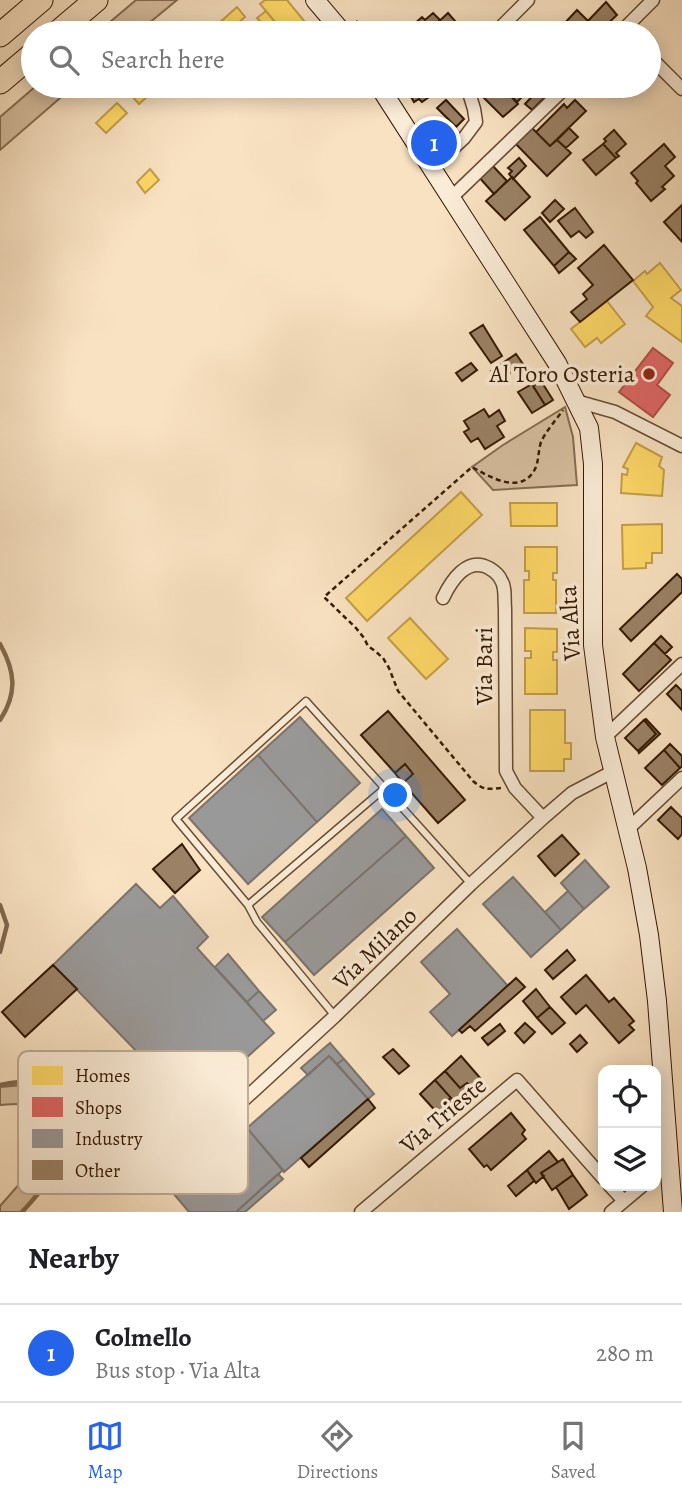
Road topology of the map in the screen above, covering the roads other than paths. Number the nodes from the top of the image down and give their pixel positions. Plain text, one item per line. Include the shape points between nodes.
1 (41, 0) edge
2 (96, 0) edge
3 (315, 0) edge
4 (528, 0) edge
5 (653, 0) edge
6 (71, 21) edge
7 (333, 21) edge
8 (507, 21) edge
9 (633, 21) edge
10 (0, 35) edge
11 (21, 64) edge
12 (661, 68) edge
13 (0, 82) edge
14 (682, 89) edge
15 (387, 98) edge
16 (470, 98) edge
17 (555, 98) edge
18 (431, 169) junction
19 (451, 198) junction
20 (576, 401) junction
21 (682, 446) edge
22 (443, 598) dead end
23 (682, 664) edge
24 (606, 737) junction
25 (614, 771) junction
26 (682, 778) edge
27 (385, 788) junction
28 (543, 818) junction
29 (628, 829) junction
30 (471, 884) junction
31 (248, 905) junction
32 (335, 1016) junction
33 (248, 1096) edge
34 (598, 1172) edge
35 (670, 1174) edge
36 (615, 1191) edge
37 (636, 1191) edge
38 (624, 1201) junction
39 (361, 1212) edge
40 (611, 1212) edge
41 (673, 1212) edge

1 - 10 highway
2 - 6 highway
3 - 7 main road
4 - 8 street
5 - 9 street
11 - 13 highway
12 - 14 street
15 - 18 main road, Via Alta
16 - 18 street via 476,122
17 - 19 street
18 - 19 main road, Via Alta
19 - 20 main road, Via Alta via 557,363
20 - 21 street via 615,412
20 - 24 main road, Via Alta via 589,428 593,464 593,645
22 - 28 street, Via Bari via 461,571 474,565 493,570 503,582 506,771
23 - 24 street
24 - 25 main road, Via Alta
25 - 28 street, Via Milano via 572,793
25 - 29 main road, Via Alta
26 - 29 street
27 - 30 lane
27 - 31 lane
27 - 31 lane via 306,701 176,819
28 - 30 street, Via Milano
29 - 35 main road, Via Alta via 649,935
30 - 32 street, Via Milano
31 - 32 lane
32 - 33 street, Via Milano
34 - 39 street, Via Trieste via 517,1080
35 - 41 main road, Via Alta
36 - 38 street
37 - 38 street
38 - 40 street

